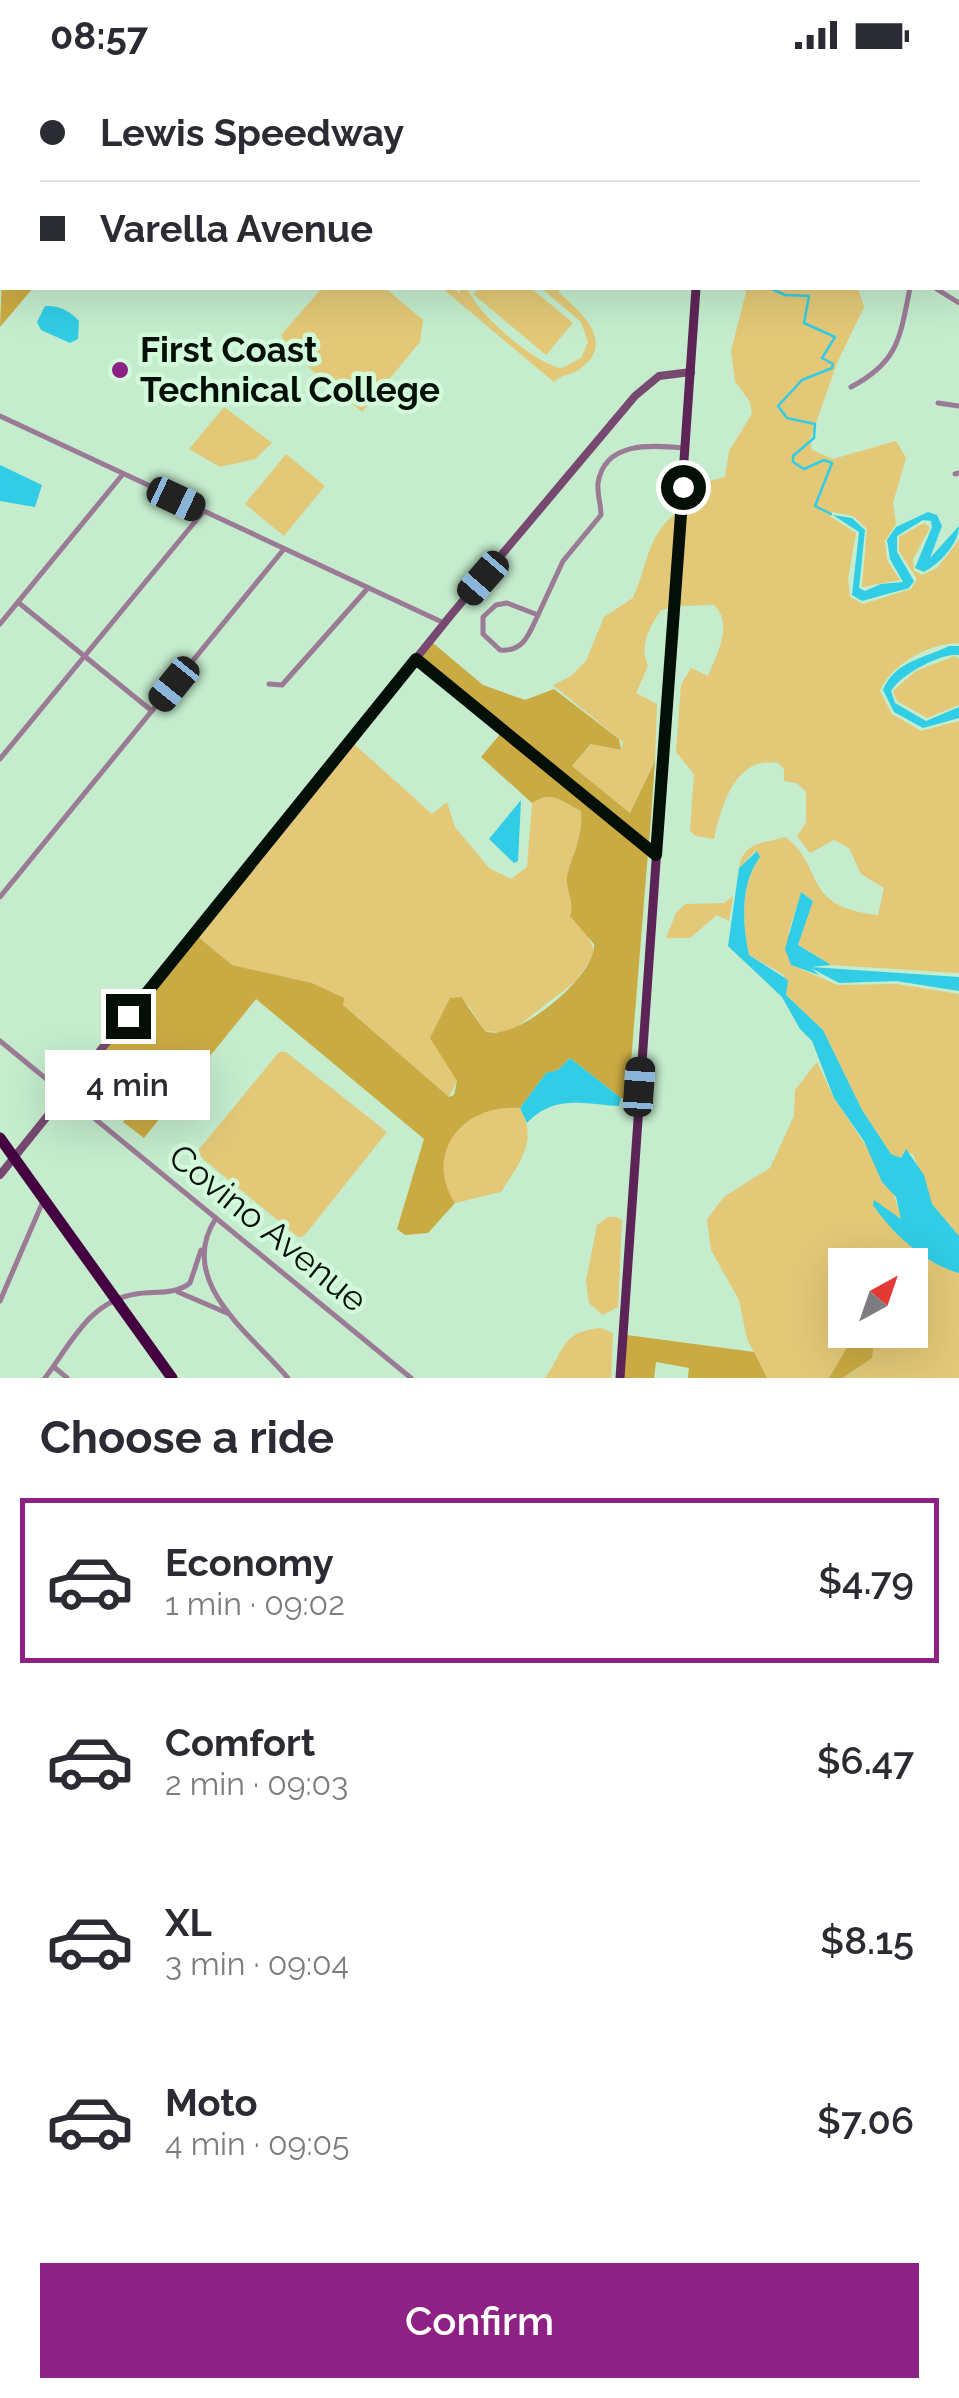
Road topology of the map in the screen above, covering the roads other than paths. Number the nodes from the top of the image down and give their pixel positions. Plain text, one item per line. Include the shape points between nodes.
1 (696, 290) edge
2 (909, 290) edge
3 (937, 290) edge
4 (959, 303) edge
5 (691, 372) junction
6 (851, 387) dead end
7 (938, 403) dead end
8 (959, 406) edge
9 (0, 416) edge
10 (686, 448) junction
11 (123, 474) junction
12 (203, 512) junction
13 (284, 549) junction
14 (368, 588) junction
15 (18, 602) junction
16 (538, 616) junction
17 (444, 623) junction
18 (0, 624) edge
19 (84, 657) junction
20 (416, 659) junction
21 (269, 684) dead end
22 (152, 712) junction
23 (0, 759) edge
24 (656, 855) junction
25 (0, 897) edge
26 (0, 1041) edge
27 (64, 1093) junction
28 (0, 1138) edge
29 (15, 1156) junction
30 (0, 1175) edge
31 (46, 1197) junction
32 (216, 1218) junction
33 (201, 1250) junction
34 (175, 1291) junction
35 (117, 1300) junction
36 (0, 1301) edge
37 (232, 1316) junction
38 (54, 1367) junction
39 (45, 1378) edge
40 (66, 1378) edge
41 (172, 1378) edge
42 (288, 1378) edge
43 (410, 1378) edge
44 (620, 1378) edge

1 - 5 main road
2 - 6 street via 890,358
3 - 4 street
5 - 10 main road
5 - 17 street via 665,374 643,388
7 - 8 street
9 - 11 street
10 - 16 street via 636,447 607,463 597,488 601,515 563,561
10 - 24 main road
11 - 12 street
11 - 15 street
12 - 13 street
12 - 19 street
13 - 14 street
13 - 22 street
14 - 17 street
14 - 21 street via 282,685
15 - 18 street
15 - 19 street
16 - 16 street via 526,640 512,650 494,648 483,634 483,618 496,605
17 - 20 street
19 - 22 street
19 - 23 street
20 - 24 street
20 - 27 street
22 - 25 street
24 - 44 main road
26 - 27 street, Covino Avenue
27 - 29 street
27 - 32 street, Covino Avenue
28 - 29 highway
29 - 30 street
29 - 31 highway
31 - 35 highway
31 - 36 street
32 - 33 street
32 - 43 street, Covino Avenue
33 - 34 street via 194,1278
33 - 37 street via 214,1290
34 - 35 street
34 - 37 street
35 - 38 street via 85,1322
35 - 41 highway
37 - 42 street
38 - 39 street
38 - 40 street

